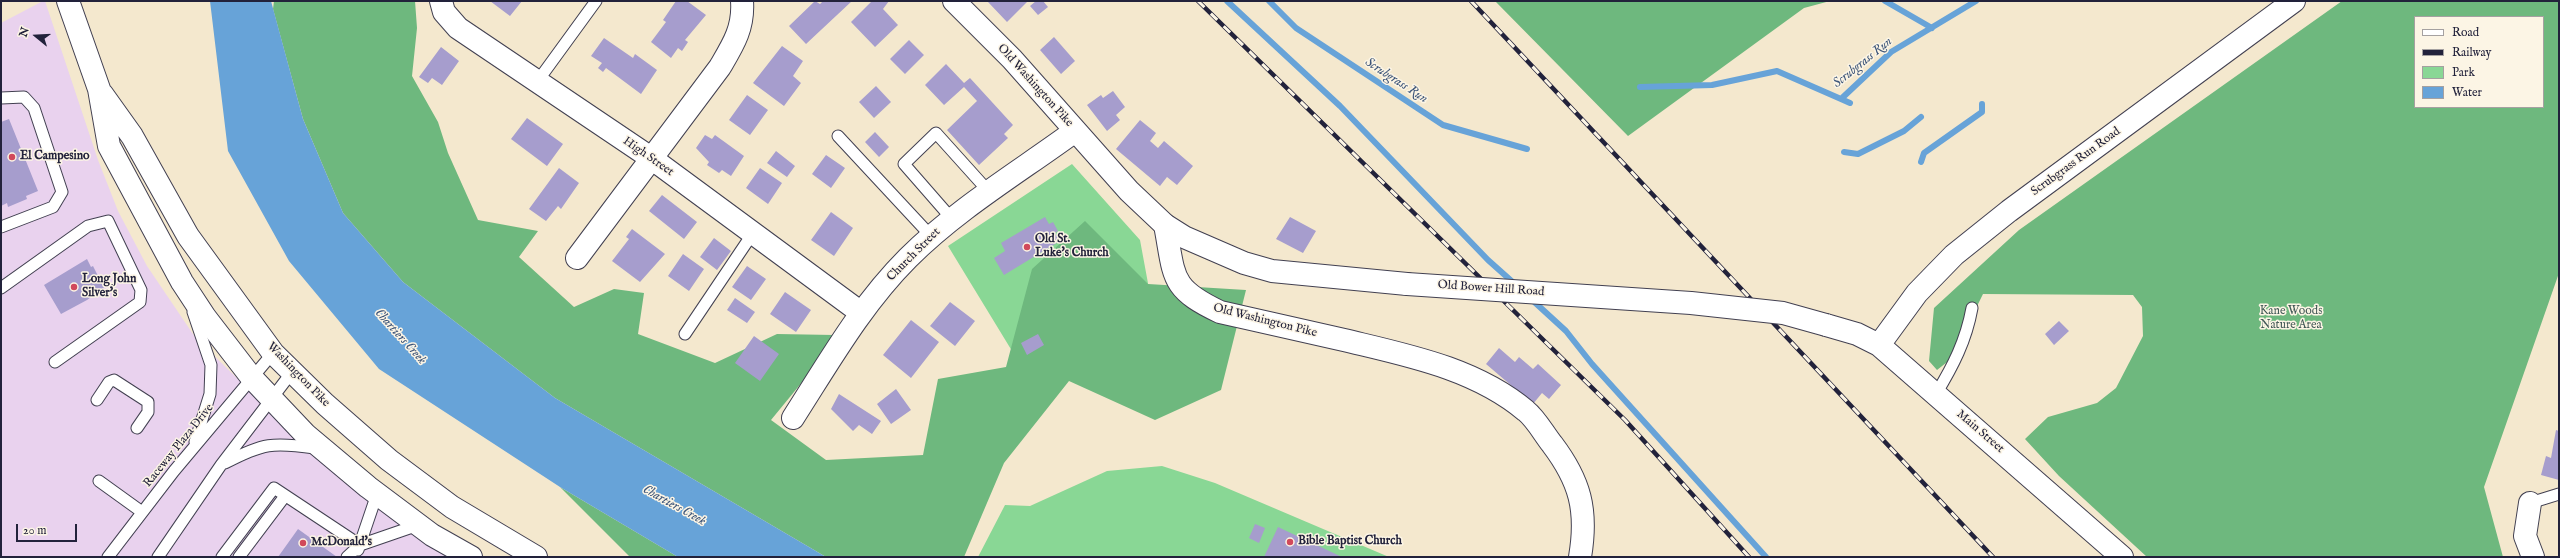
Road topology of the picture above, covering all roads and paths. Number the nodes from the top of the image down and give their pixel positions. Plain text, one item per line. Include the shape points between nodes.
1 (441, 1) edge
2 (596, 1) edge
3 (954, 1) edge
4 (2294, 1) edge
5 (72, 7) edge
6 (742, 8) edge
7 (537, 82) junction
8 (99, 89) junction
9 (1, 98) edge
10 (1075, 131) junction
11 (838, 136) dead end
12 (651, 158) junction
13 (990, 193) junction
14 (952, 219) junction
15 (1165, 225) junction
16 (1, 227) edge
17 (753, 234) junction
18 (931, 236) junction
19 (577, 258) dead end
20 (182, 282) junction
21 (1, 288) edge
22 (1972, 308) dead end
23 (860, 312) junction
24 (1826, 325) joint
25 (685, 334) dead end
26 (1879, 345) junction
27 (273, 353) junction
28 (55, 362) dead end
29 (292, 372) junction
30 (252, 378) junction
31 (1936, 394) junction
32 (97, 400) dead end
33 (272, 400) junction
34 (793, 418) dead end
35 (137, 428) dead end
36 (194, 447) junction
37 (323, 449) junction
38 (221, 465) junction
39 (99, 481) dead end
40 (378, 494) junction
41 (2559, 494) edge
42 (285, 496) junction
43 (2530, 503) joint
44 (142, 512) junction
45 (418, 525) junction
46 (360, 545) junction
47 (108, 557) edge
48 (158, 557) edge
49 (222, 557) edge
50 (239, 557) edge
51 (346, 557) edge
52 (355, 557) edge
53 (471, 557) edge
54 (536, 557) edge
55 (1580, 557) edge
56 (2122, 557) edge
57 (2533, 557) edge

1 - 7 street, High Street via 444,12 458,28
2 - 7 lane
3 - 10 street, Old Washington Pike via 1012,59
4 - 26 street, Scrubgrass Run Road via 2009,211 1954,255 1917,293
5 - 8 street, Washington Pike
6 - 12 street via 739,36 720,67
7 - 12 street, High Street
8 - 20 street, Washington Pike via 109,146
8 - 27 street, Washington Pike via 132,136 188,236
9 - 16 lane via 24,97 34,108 62,192 53,207
10 - 13 street, Church Street
10 - 15 street, Old Washington Pike
11 - 18 lane
12 - 17 street, High Street
12 - 19 street
13 - 14 street, Church Street
13 - 14 lane via 936,133 904,164
14 - 18 street, Church Street
15 - 24 street, Old Bower Hill Road, bridge via 1214,251 1272,271 1407,284 1691,303 1783,313
15 - 55 street, Old Washington Pike via 1174,274 1182,289 1195,300 1220,312 1437,364 1503,394 1527,412 1564,461 1579,490 1582,511
17 - 23 street, High Street
17 - 25 lane
18 - 23 street, Church Street
20 - 30 street, Washington Pike via 205,317
20 - 36 lane via 211,365 210,394
21 - 28 lane via 88,226 108,221 141,290 140,302
22 - 31 lane via 1967,335 1956,362
23 - 34 street, Church Street
24 - 26 street, Main Street via 1857,334
26 - 31 street, Main Street
27 - 29 street, Washington Pike
27 - 30 lane, Raceway Plaza Drive
29 - 33 lane
29 - 54 street, Washington Pike via 389,460 452,507
30 - 33 street, Washington Pike
30 - 36 lane, Raceway Plaza Drive
31 - 56 street, Main Street
32 - 35 lane via 109,382 114,380 142,398 150,406
33 - 37 street, Washington Pike
33 - 38 lane
36 - 44 lane, Raceway Plaza Drive
37 - 38 lane via 282,443 268,444
37 - 40 street, Washington Pike
38 - 48 lane
39 - 44 lane
40 - 45 street, Washington Pike
40 - 46 lane
41 - 43 lane
42 - 46 lane
42 - 49 lane via 274,488
42 - 50 lane
43 - 57 street via 2526,536
44 - 47 lane, Raceway Plaza Drive
45 - 46 lane
45 - 53 street, Washington Pike
46 - 51 lane
46 - 52 lane

